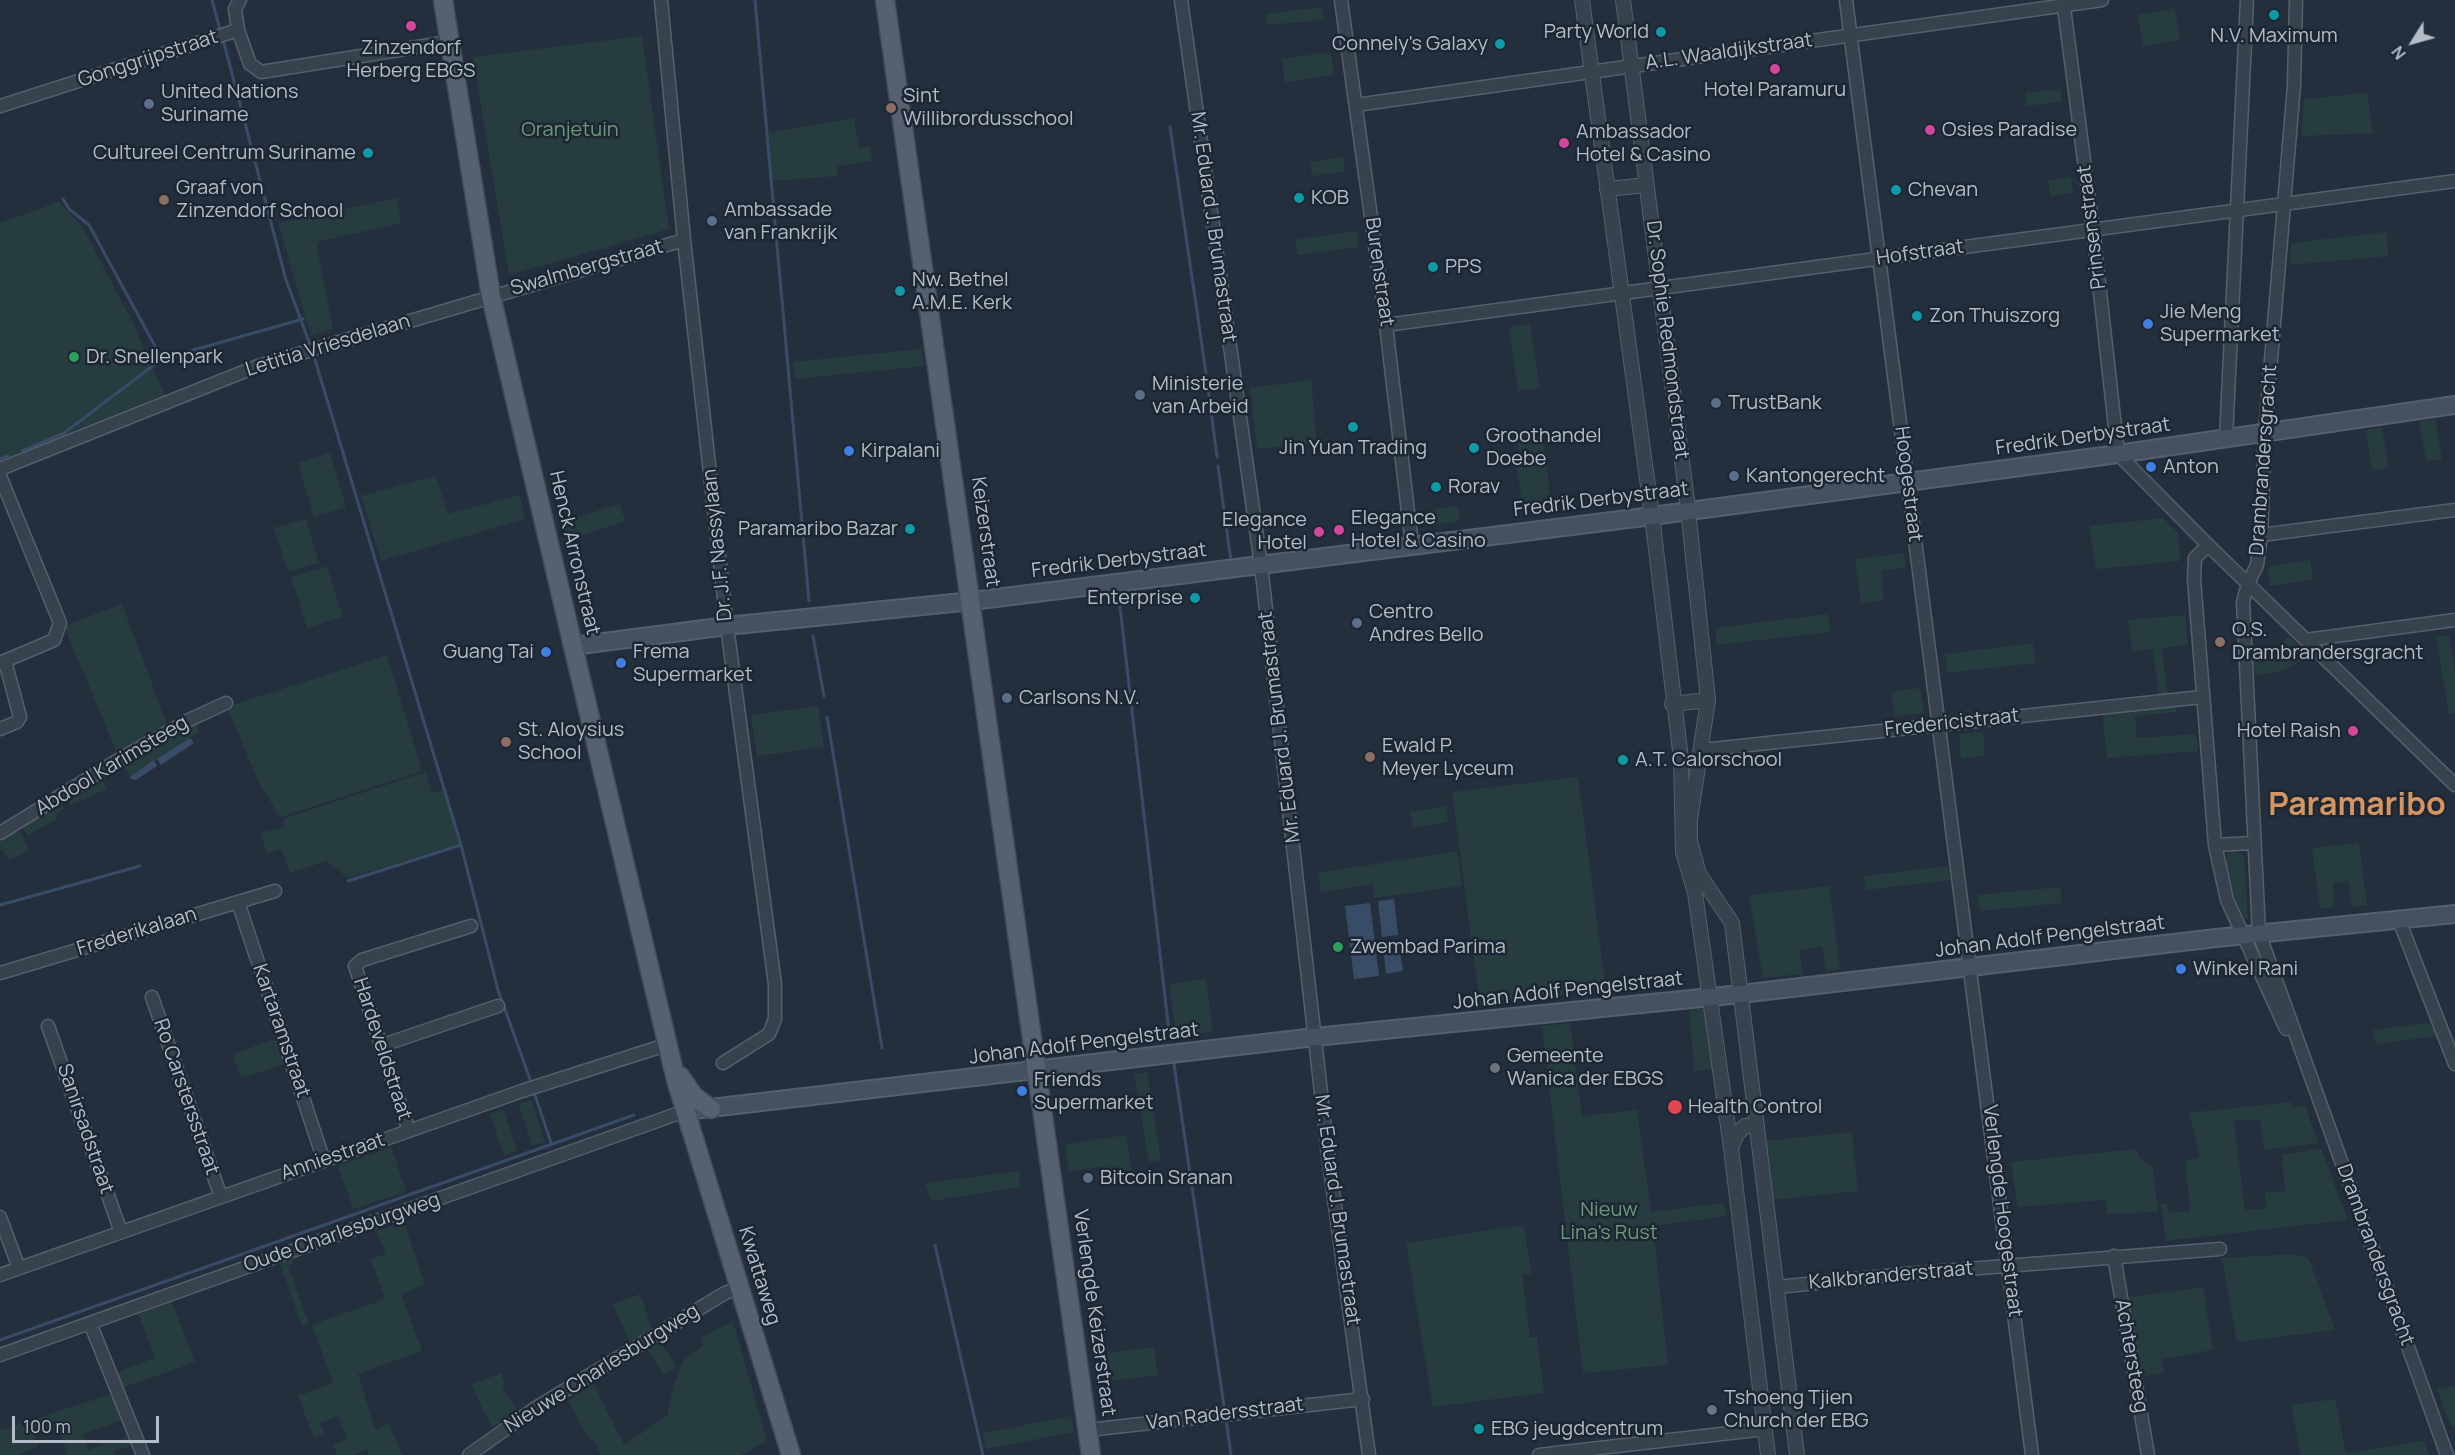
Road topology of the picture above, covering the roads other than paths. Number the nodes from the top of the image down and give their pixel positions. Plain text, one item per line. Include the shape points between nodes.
1 (240, 0) edge
2 (443, 0) edge
3 (661, 0) edge
4 (885, 0) edge
5 (1181, 0) edge
6 (1341, 0) edge
7 (1582, 0) edge
8 (1623, 0) edge
9 (1846, 0) edge
10 (2102, 0) edge
11 (2247, 0) edge
12 (2296, 0) edge
13 (2064, 3) edge
14 (234, 32) junction
15 (1851, 36) junction
16 (449, 42) junction
17 (1632, 65) junction
18 (1590, 71) junction
19 (1356, 105) junction
20 (0, 106) edge
21 (2455, 181) edge
22 (1647, 185) junction
23 (1607, 189) junction
24 (2284, 203) junction
25 (2236, 209) junction
26 (2093, 229) junction
27 (684, 240) junction
28 (1880, 259) junction
29 (1660, 289) junction
30 (1621, 294) junction
31 (491, 296) junction
32 (1386, 326) junction
33 (2455, 405) edge
34 (2265, 432) junction
35 (2226, 438) junction
36 (2118, 454) junction
37 (0, 469) edge
38 (0, 476) edge
39 (1908, 481) junction
40 (2455, 510) edge
41 (1688, 511) junction
42 (1652, 516) junction
43 (2261, 535) junction
44 (1412, 545) junction
45 (2208, 545) junction
46 (1261, 565) junction
47 (2248, 584) junction
48 (972, 601) junction
49 (2455, 620) edge
50 (727, 626) junction
51 (2306, 640) junction
52 (573, 646) junction
53 (2, 662) edge
54 (2202, 697) junction
55 (1708, 700) junction
56 (226, 703) dead end
57 (1672, 704) junction
58 (1937, 725) junction
59 (0, 729) edge
60 (1702, 750) junction
61 (2455, 785) edge
62 (1688, 799) junction
63 (0, 833) edge
64 (2252, 843) junction
65 (2215, 845) junction
66 (275, 891) dead end
67 (238, 902) junction
68 (2455, 914) edge
69 (2399, 920) junction
70 (471, 926) dead end
71 (2252, 934) junction
72 (1971, 967) junction
73 (0, 973) edge
74 (1741, 994) junction
75 (152, 997) dead end
76 (1710, 997) junction
77 (498, 1006) dead end
78 (48, 1026) dead end
79 (1315, 1038) junction
80 (669, 1044) junction
81 (380, 1046) junction
82 (723, 1063) dead end
83 (673, 1064) junction
84 (2455, 1064) edge
85 (1037, 1071) junction
86 (711, 1109) junction
87 (685, 1111) junction
88 (1757, 1126) junction
89 (409, 1131) junction
90 (1731, 1148) junction
91 (324, 1161) junction
92 (221, 1197) junction
93 (0, 1217) edge
94 (121, 1232) junction
95 (2220, 1249) dead end
96 (2114, 1256) junction
97 (2009, 1265) junction
98 (18, 1268) junction
99 (0, 1275) edge
100 (1777, 1287) junction
101 (738, 1288) junction
102 (90, 1323) junction
103 (0, 1355) edge
104 (1362, 1399) junction
105 (1765, 1429) junction
106 (1088, 1430) junction
107 (143, 1455) edge
108 (469, 1455) edge
109 (791, 1455) edge
110 (1092, 1455) edge
111 (1369, 1455) edge
112 (1539, 1455) edge
113 (1768, 1455) edge
114 (1797, 1455) edge
115 (2032, 1455) edge
116 (2148, 1455) edge
117 (2446, 1455) edge

1 - 14 street via 235,9
2 - 16 main road, Henck Arronstraat
3 - 27 street, Dr. J.F. Nassylaan
4 - 48 main road, Keizerstraat
5 - 46 street, Mr. Eduard J. Brumastraat
6 - 19 street, Burenstraat
7 - 18 street, Dr. Sophie Redmondstraat
8 - 17 street, Dr. Sophie Redmondstraat
9 - 15 street, Hoogestraat
10 - 13 street, A.L. Waaldijkstraat
11 - 25 street, Drambrandersgracht
12 - 24 street, Drambrandersgracht via 2294,85
13 - 15 street, A.L. Waaldijkstraat
13 - 26 street, Prinsenstraat
14 - 16 street, Gonggrijpstraat via 250,64 261,72
14 - 20 street, Gonggrijpstraat
15 - 17 street, A.L. Waaldijkstraat
15 - 28 street, Hoogestraat
16 - 31 main road, Henck Arronstraat
17 - 18 street, A.L. Waaldijkstraat
17 - 22 street, Dr. Sophie Redmondstraat
18 - 19 street, A.L. Waaldijkstraat
18 - 23 street, Dr. Sophie Redmondstraat
19 - 32 street, Burenstraat
21 - 24 street, Hofstraat
22 - 23 street
22 - 29 street, Dr. Sophie Redmondstraat
23 - 30 street, Dr. Sophie Redmondstraat
24 - 25 street, Hofstraat
24 - 34 street, Drambrandersgracht
25 - 26 street, Hofstraat
25 - 35 street, Drambrandersgracht
26 - 28 street, Hofstraat
26 - 36 street, Prinsenstraat
27 - 31 street, Swalmbergstraat
27 - 50 street, Dr. J.F. Nassylaan
28 - 29 street, Hofstraat
28 - 39 street, Hoogestraat
29 - 30 street, Hofstraat
29 - 41 street, Dr. Sophie Redmondstraat
30 - 32 street, Hofstraat
30 - 42 street, Dr. Sophie Redmondstraat
31 - 37 street, Letitia Vriesdelaan via 258,366
31 - 52 main road, Henck Arronstraat
32 - 44 street, Burenstraat
33 - 34 main road, Fredrik Derbystraat
34 - 35 main road, Fredrik Derbystraat
34 - 43 street, Drambrandersgracht
35 - 36 main road, Fredrik Derbystraat
36 - 39 main road, Fredrik Derbystraat
36 - 45 street
38 - 53 street via 60,623 54,640
39 - 41 main road, Fredrik Derbystraat
39 - 58 street, Hoogestraat
40 - 43 street
41 - 42 main road, Fredrik Derbystraat
41 - 55 street, Dr. Sophie Redmondstraat
42 - 44 main road, Fredrik Derbystraat
42 - 57 street, Dr. Sophie Redmondstraat
43 - 47 street, Drambrandersgracht via 2257,565
44 - 46 main road, Fredrik Derbystraat
45 - 47 street
45 - 54 street, Drambrandersgracht via 2195,558 2194,579
46 - 48 main road, Fredrik Derbystraat
46 - 79 street, Mr. Eduard J. Brumastraat
47 - 51 street
47 - 64 street, Drambrandersgracht via 2243,619
48 - 50 main road, Fredrik Derbystraat
48 - 85 main road, Keizerstraat
49 - 51 street
50 - 52 main road, Fredrik Derbystraat
50 - 82 street, Dr. J.F. Nassylaan via 775,984 775,1019 770,1034
51 - 61 street
52 - 80 main road, Henck Arronstraat
53 - 59 street via 20,717
54 - 58 street, Fredericistraat
54 - 65 street, Drambrandersgracht via 2206,708
55 - 57 street
55 - 60 street, Dr. Sophie Redmondstraat
56 - 63 street, Abdool Karimsteeg via 130,753
57 - 62 street, Dr. Sophie Redmondstraat
58 - 60 street, Fredericistraat
58 - 72 street, Hoogestraat
60 - 62 street, Dr. Sophie Redmondstraat
62 - 74 street, Dr. Sophie Redmondstraat via 1690,841 1699,874 1732,923
62 - 76 street, Dr. Sophie Redmondstraat via 1683,852 1695,893
64 - 65 street
64 - 71 street, Drambrandersgracht
65 - 71 street, Drambrandersgracht via 2227,900
66 - 67 street, Frederikalaan
67 - 73 street, Frederikalaan
67 - 91 street, Kartaramstraat
68 - 69 main road, Johan Adolf Pengelstraat
69 - 71 main road, Johan Adolf Pengelstraat
69 - 84 street
70 - 81 street, Hardeveldstraat via 362,960 355,966
71 - 72 main road, Johan Adolf Pengelstraat
71 - 117 street, Drambrandersgracht via 2301,1056
72 - 74 main road, Johan Adolf Pengelstraat
72 - 97 street, Verlengde Hoogestraat
74 - 76 main road, Johan Adolf Pengelstraat
74 - 88 street, Dr. Sophie Redmondstraat
75 - 92 street, Ro Carstersstraat
76 - 79 main road, Johan Adolf Pengelstraat
76 - 90 street, Dr. Sophie Redmondstraat
77 - 81 street
78 - 94 street, Sanirsadstraat
79 - 85 main road, Johan Adolf Pengelstraat
79 - 104 street, Mr. Eduard J. Brumastraat
80 - 83 main road, Henck Arronstraat
80 - 89 street, Anniestraat
81 - 89 street, Hardeveldstraat
83 - 86 main road via 684,1084
83 - 87 main road, Henck Arronstraat
85 - 86 main road, Johan Adolf Pengelstraat
85 - 106 main road, Verlengde Keizerstraat
86 - 87 main road, Johan Adolf Pengelstraat
87 - 101 main road, Kwattaweg
87 - 102 street, Oude Charlesburgweg
88 - 90 street via 1745,1126
88 - 100 street, Dr. Sophie Redmondstraat
89 - 91 street, Anniestraat
90 - 105 street, Dr. Sophie Redmondstraat
91 - 92 street, Anniestraat
92 - 94 street, Anniestraat
93 - 98 street
94 - 98 street, Anniestraat
95 - 96 street, Kalkbranderstraat
96 - 97 street, Kalkbranderstraat
96 - 116 street, Achtersteeg
97 - 100 street, Kalkbranderstraat
97 - 115 street, Verlengde Hoogestraat
98 - 99 street, Anniestraat
100 - 114 street, Dr. Sophie Redmondstraat
101 - 108 street, Nieuwe Charlesburgweg via 534,1409
101 - 109 main road, Kwattaweg
102 - 103 street, Oude Charlesburgweg
102 - 107 street
104 - 106 street, Van Radersstraat
104 - 111 street, Mr. Eduard J. Brumastraat
105 - 112 street
105 - 113 street, Dr. Sophie Redmondstraat
106 - 110 main road, Verlengde Keizerstraat

